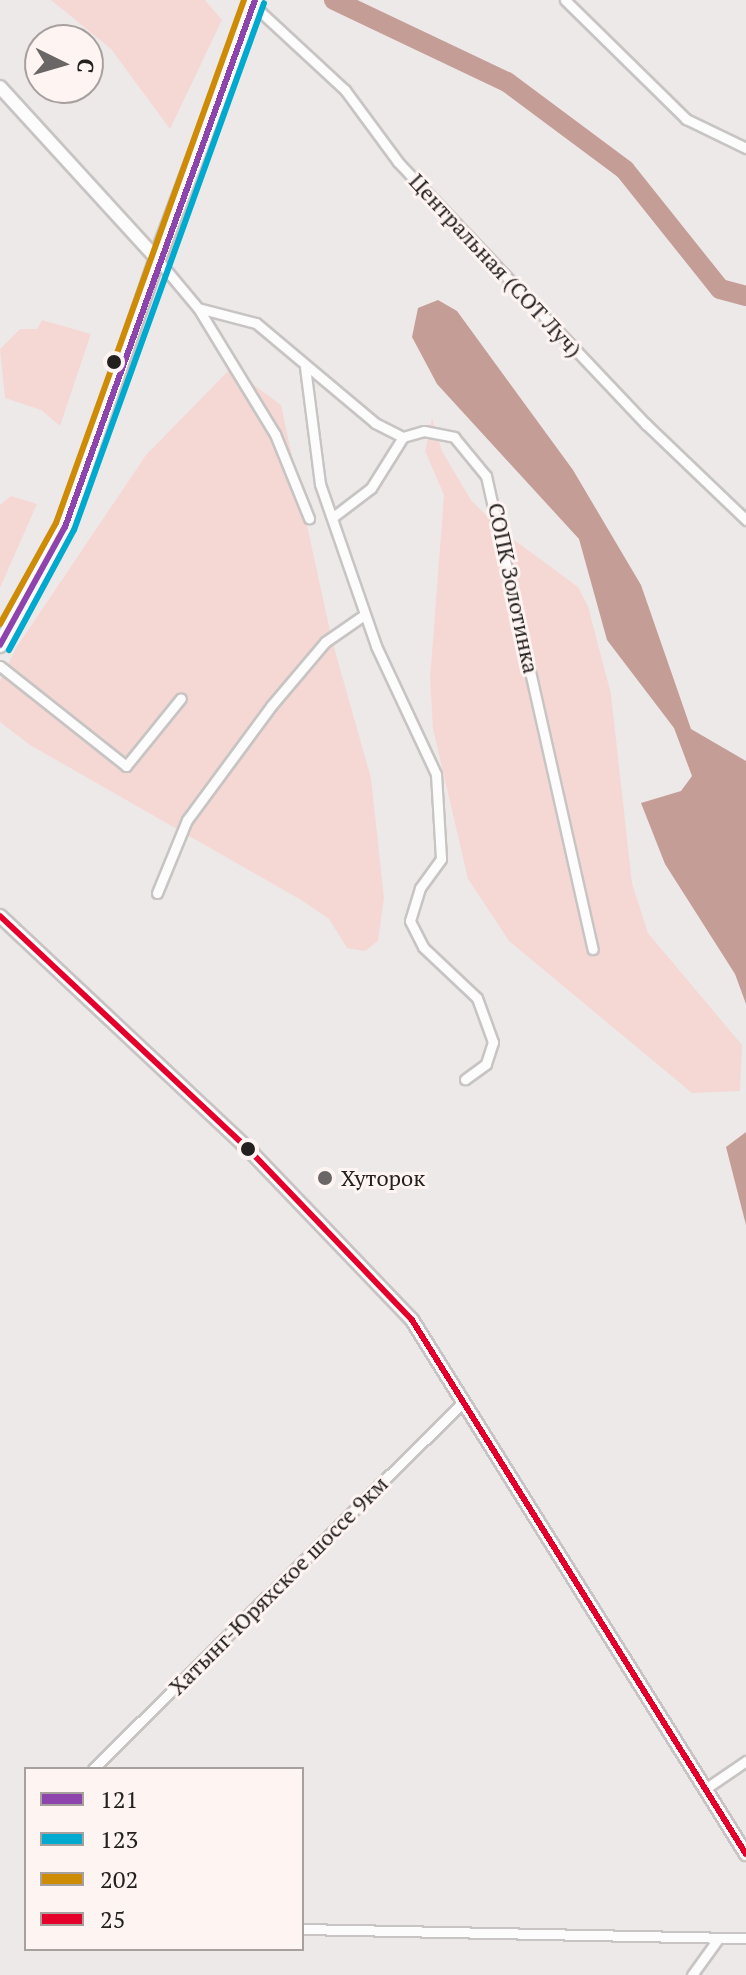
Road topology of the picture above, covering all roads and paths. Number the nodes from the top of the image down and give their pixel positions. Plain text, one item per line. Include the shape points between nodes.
1 (565, 0) edge
2 (252, 1) edge
3 (0, 87) edge
4 (746, 148) edge
5 (157, 259) junction
6 (198, 308) junction
7 (305, 367) junction
8 (403, 437) junction
9 (333, 517) junction
10 (309, 518) dead end
11 (746, 520) edge
12 (364, 615) junction
13 (0, 645) edge
14 (0, 666) edge
15 (181, 698) dead end
16 (157, 893) dead end
17 (0, 916) edge
18 (593, 949) dead end
19 (465, 1079) dead end
20 (463, 1402) junction
21 (746, 1761) edge
22 (95, 1767) edge
23 (705, 1789) junction
24 (746, 1854) edge
25 (304, 1929) edge
26 (746, 1938) edge
27 (718, 1939) junction
28 (692, 1975) edge

1 - 4 street via 686,119
2 - 5 highway
2 - 11 street, Центральная (СОТ Луч) via 345,90 398,162 646,424
3 - 5 main road
5 - 6 street
5 - 13 main road via 65,527
6 - 7 street via 256,323
6 - 10 street via 275,434
7 - 8 street via 375,423
7 - 9 street via 315,464
8 - 9 street via 371,488
8 - 18 street, СОПК Золотинка via 424,431 454,437 493,492
9 - 12 street
12 - 16 street via 325,642 271,706 187,820
12 - 19 street via 436,774 441,859 420,888 410,921 423,947 477,998 493,1042 486,1064
14 - 15 street via 126,766
17 - 20 main road via 370,1272 412,1320
20 - 22 street, Хатынг-Юряхское шоссе 9км
20 - 23 main road
21 - 23 street
23 - 24 main road
25 - 27 street
26 - 27 street
27 - 28 street

